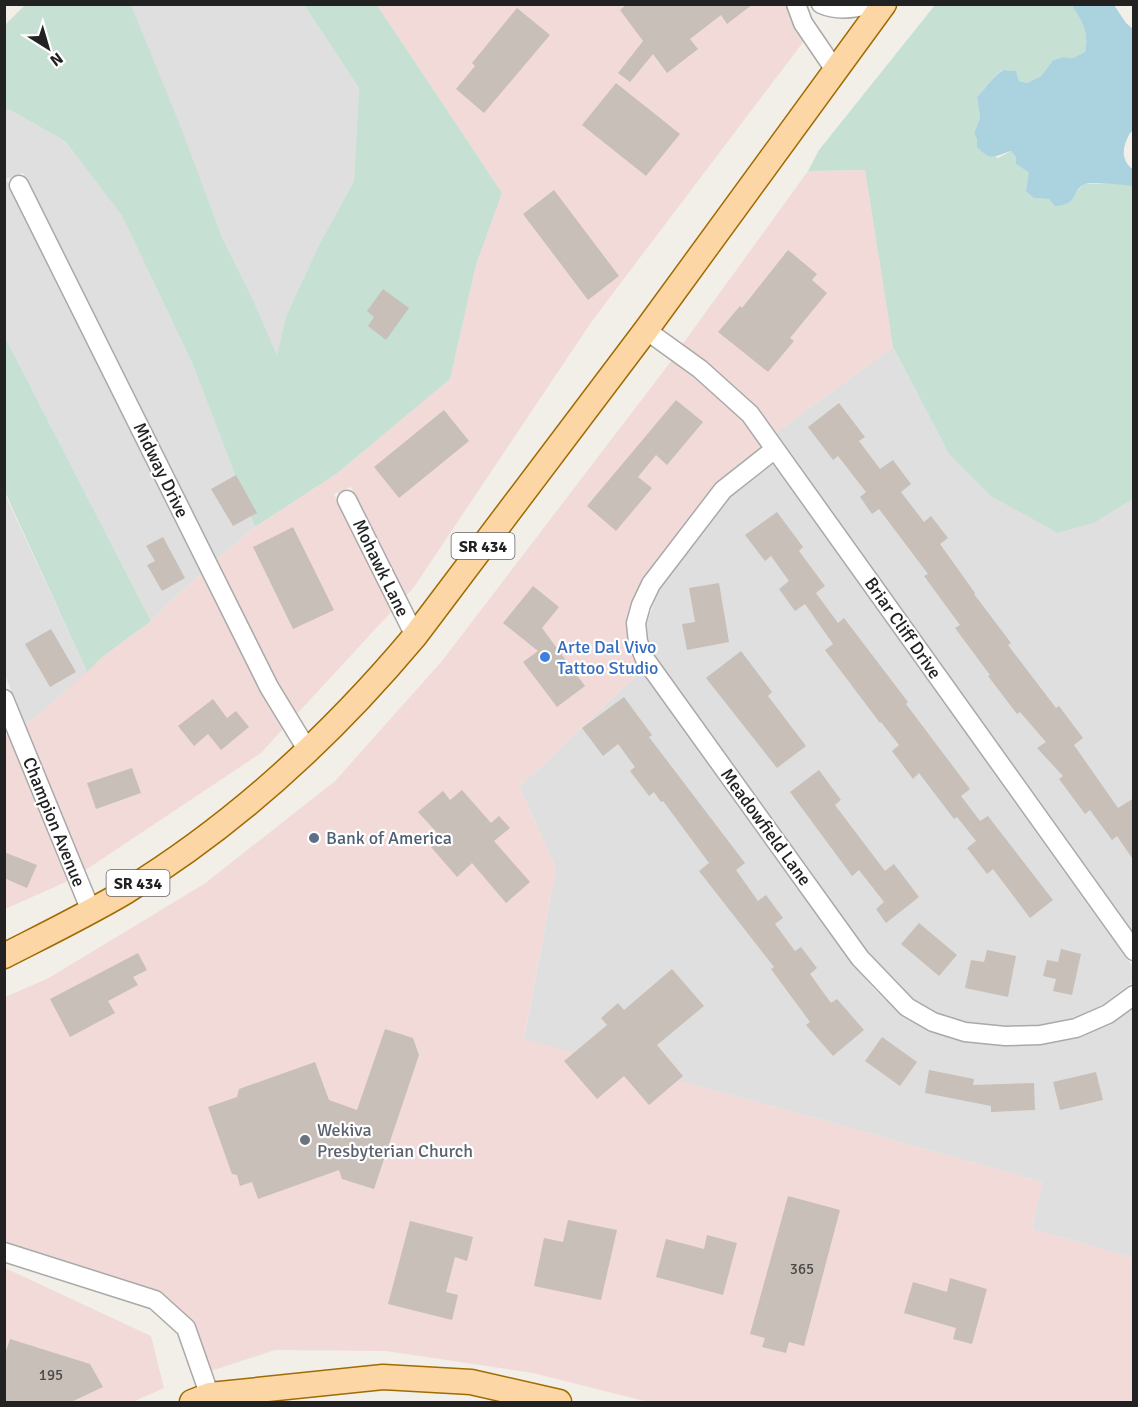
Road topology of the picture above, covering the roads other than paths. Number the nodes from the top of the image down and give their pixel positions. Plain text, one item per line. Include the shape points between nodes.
1 (796, 4) edge
2 (821, 4) edge
3 (870, 4) edge
4 (884, 4) edge
5 (835, 70) junction
6 (19, 185) dead end
7 (646, 330) junction
8 (775, 449) junction
9 (347, 500) dead end
10 (415, 636) junction
11 (4, 699) edge
12 (308, 751) junction
13 (91, 911) junction
14 (1134, 951) edge
15 (4, 956) edge
16 (1134, 995) edge
17 (4, 1252) edge
18 (205, 1400) edge
19 (559, 1402) edge

1 - 5 street via 803,23
2 - 3 street via 854,9
4 - 5 main road, SR 434
5 - 7 main road, SR 434
6 - 12 street, Midway Drive via 269,687
7 - 8 street, Briar Cliff Drive via 732,396
7 - 10 main road, SR 434
8 - 14 street, Briar Cliff Drive
8 - 16 street, Meadowfield Lane via 723,490 651,584 636,623 645,659 860,958 907,1007 933,1022 965,1032 1040,1035 1076,1028 1108,1014
9 - 10 street, Mohawk Lane
10 - 12 main road, SR 434 via 354,706
11 - 13 street, Champion Avenue
12 - 13 main road, SR 434 via 213,831
13 - 15 main road, SR 434
17 - 18 street via 155,1300 186,1328
18 - 19 main road via 383,1377 471,1382

